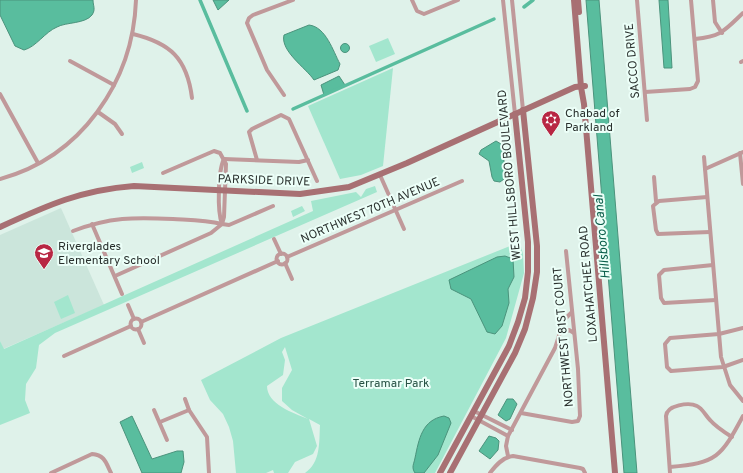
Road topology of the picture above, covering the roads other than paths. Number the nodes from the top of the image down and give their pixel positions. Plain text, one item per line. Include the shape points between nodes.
1 (136, 0) edge
2 (292, 0) edge
3 (412, 0) edge
4 (458, 0) edge
5 (503, 0) edge
6 (512, 0) edge
7 (574, 0) edge
8 (578, 0) edge
9 (637, 0) edge
10 (691, 0) edge
11 (713, 0) edge
12 (743, 13) edge
13 (722, 33) junction
14 (133, 34) junction
15 (694, 39) junction
16 (70, 61) dead end
17 (114, 85) junction
18 (583, 86) junction
19 (645, 92) junction
20 (0, 94) edge
21 (284, 96) dead end
22 (192, 98) dead end
23 (523, 110) junction
24 (98, 112) junction
25 (515, 114) junction
26 (646, 120) dead end
27 (122, 134) dead end
28 (742, 153) edge
29 (704, 157) dead end
30 (224, 158) junction
31 (257, 160) junction
32 (308, 160) junction
33 (38, 163) junction
34 (221, 168) junction
35 (226, 168) junction
36 (705, 169) junction
37 (163, 173) dead end
38 (380, 175) junction
39 (654, 177) dead end
40 (0, 179) edge
41 (317, 181) dead end
42 (462, 181) dead end
43 (743, 184) edge
44 (222, 190) junction
45 (707, 197) junction
46 (656, 201) junction
47 (273, 206) dead end
48 (396, 210) junction
49 (219, 211) junction
50 (224, 211) junction
51 (92, 224) junction
52 (222, 224) junction
53 (0, 227) edge
54 (404, 229) dead end
55 (73, 231) dead end
56 (710, 232) junction
57 (274, 239) dead end
58 (566, 251) dead end
59 (281, 254) junction
60 (287, 257) junction
61 (278, 261) junction
62 (285, 263) junction
63 (713, 265) junction
64 (115, 276) junction
65 (292, 279) dead end
66 (122, 294) dead end
67 (716, 300) junction
68 (128, 305) dead end
69 (572, 312) junction
70 (134, 319) junction
71 (141, 322) junction
72 (131, 326) junction
73 (743, 328) edge
74 (138, 329) junction
75 (559, 333) junction
76 (574, 333) junction
77 (718, 334) junction
78 (144, 343) dead end
79 (64, 356) dead end
80 (743, 360) edge
81 (723, 367) junction
82 (185, 399) dead end
83 (743, 401) edge
84 (154, 410) dead end
85 (189, 410) junction
86 (472, 414) junction
87 (521, 414) junction
88 (743, 416) edge
89 (480, 418) junction
90 (160, 422) junction
91 (512, 430) junction
92 (508, 436) junction
93 (732, 437) junction
94 (168, 440) dead end
95 (508, 456) junction
96 (670, 467) junction
97 (584, 471) edge
98 (51, 473) edge
99 (111, 473) edge
100 (209, 473) edge
101 (440, 473) edge
102 (450, 473) edge
103 (490, 473) edge
104 (615, 473) edge
105 (670, 473) edge

1 - 14 street
2 - 21 street via 253,15 247,23 267,70
3 - 4 street via 417,11 422,14
5 - 25 street, WEST HILLSBORO BOULEVARD
6 - 23 street, WEST HILLSBORO BOULEVARD
7 - 18 street, LOXAHATCHEE ROAD
8 - 18 street, LOXAHATCHEE ROAD
9 - 19 street, SACCO DRIVE
10 - 15 street
11 - 13 street via 715,22
12 - 13 street
13 - 15 street
14 - 17 street via 122,70
14 - 22 street via 158,41 173,52 187,76
15 - 19 street via 698,81 695,87
16 - 17 street
17 - 24 street
18 - 23 street, PARKSIDE DRIVE
18 - 104 street, LOXAHATCHEE ROAD
19 - 26 street, SACCO DRIVE
20 - 33 street
23 - 25 street, PARKSIDE DRIVE
23 - 89 street, WEST HILLSBORO BOULEVARD via 536,240 536,285 523,336
24 - 27 street via 116,124
24 - 33 street via 68,144
25 - 38 street, PARKSIDE DRIVE
25 - 86 street, WEST HILLSBORO BOULEVARD via 528,242 527,285 514,336
28 - 36 street
28 - 43 street
29 - 36 street
30 - 31 street
30 - 34 street
30 - 35 street
30 - 37 street via 214,151
31 - 32 street
31 - 32 street via 249,132 281,115 289,119
32 - 41 street
33 - 40 street
34 - 35 street
34 - 44 street
35 - 44 street
36 - 45 street
38 - 44 street, PARKSIDE DRIVE via 349,187 319,193
38 - 48 street
39 - 46 street
42 - 48 street, NORTHWEST 70TH AVENUE
44 - 49 street
44 - 50 street
44 - 53 street, PARKSIDE DRIVE via 134,186 98,189 52,203
45 - 46 street
45 - 56 street
46 - 56 street via 653,206 658,234
47 - 52 street via 229,224
48 - 54 street
48 - 60 street, NORTHWEST 70TH AVENUE
49 - 50 street
49 - 52 street
50 - 52 street
51 - 52 street via 132,218 208,221
51 - 55 street
51 - 64 street
52 - 64 street via 211,233
56 - 63 street
57 - 59 street
58 - 69 street, NORTHWEST 81ST COURT
59 - 60 street
59 - 61 street via 277,258
60 - 62 street
61 - 62 street
61 - 71 street
62 - 65 street
63 - 67 street
63 - 67 street via 660,272 661,298 666,304
64 - 66 street
67 - 77 street
68 - 70 street
69 - 75 street via 564,320
69 - 76 street, NORTHWEST 81ST COURT
70 - 71 street
70 - 72 street
71 - 74 street
72 - 74 street
72 - 79 street
73 - 77 street
74 - 78 street
75 - 76 street via 569,330
75 - 87 street via 555,348
76 - 87 street, NORTHWEST 81ST COURT via 580,416 578,420 572,422
77 - 81 street
77 - 81 street via 667,339 667,367 673,372
80 - 81 street
81 - 83 street via 731,388
82 - 85 street
84 - 90 street
85 - 90 street
85 - 100 street via 207,437
86 - 89 street
86 - 101 street, WEST HILLSBORO BOULEVARD
87 - 91 street
88 - 93 street
89 - 91 street
89 - 92 street
89 - 102 street, WEST HILLSBORO BOULEVARD
90 - 94 street
91 - 92 street
92 - 95 street
93 - 96 street via 721,452 708,461
93 - 96 street via 714,424 698,406 673,406 667,410 666,416
95 - 97 street
95 - 103 street
96 - 105 street
98 - 99 street via 92,454 104,458

